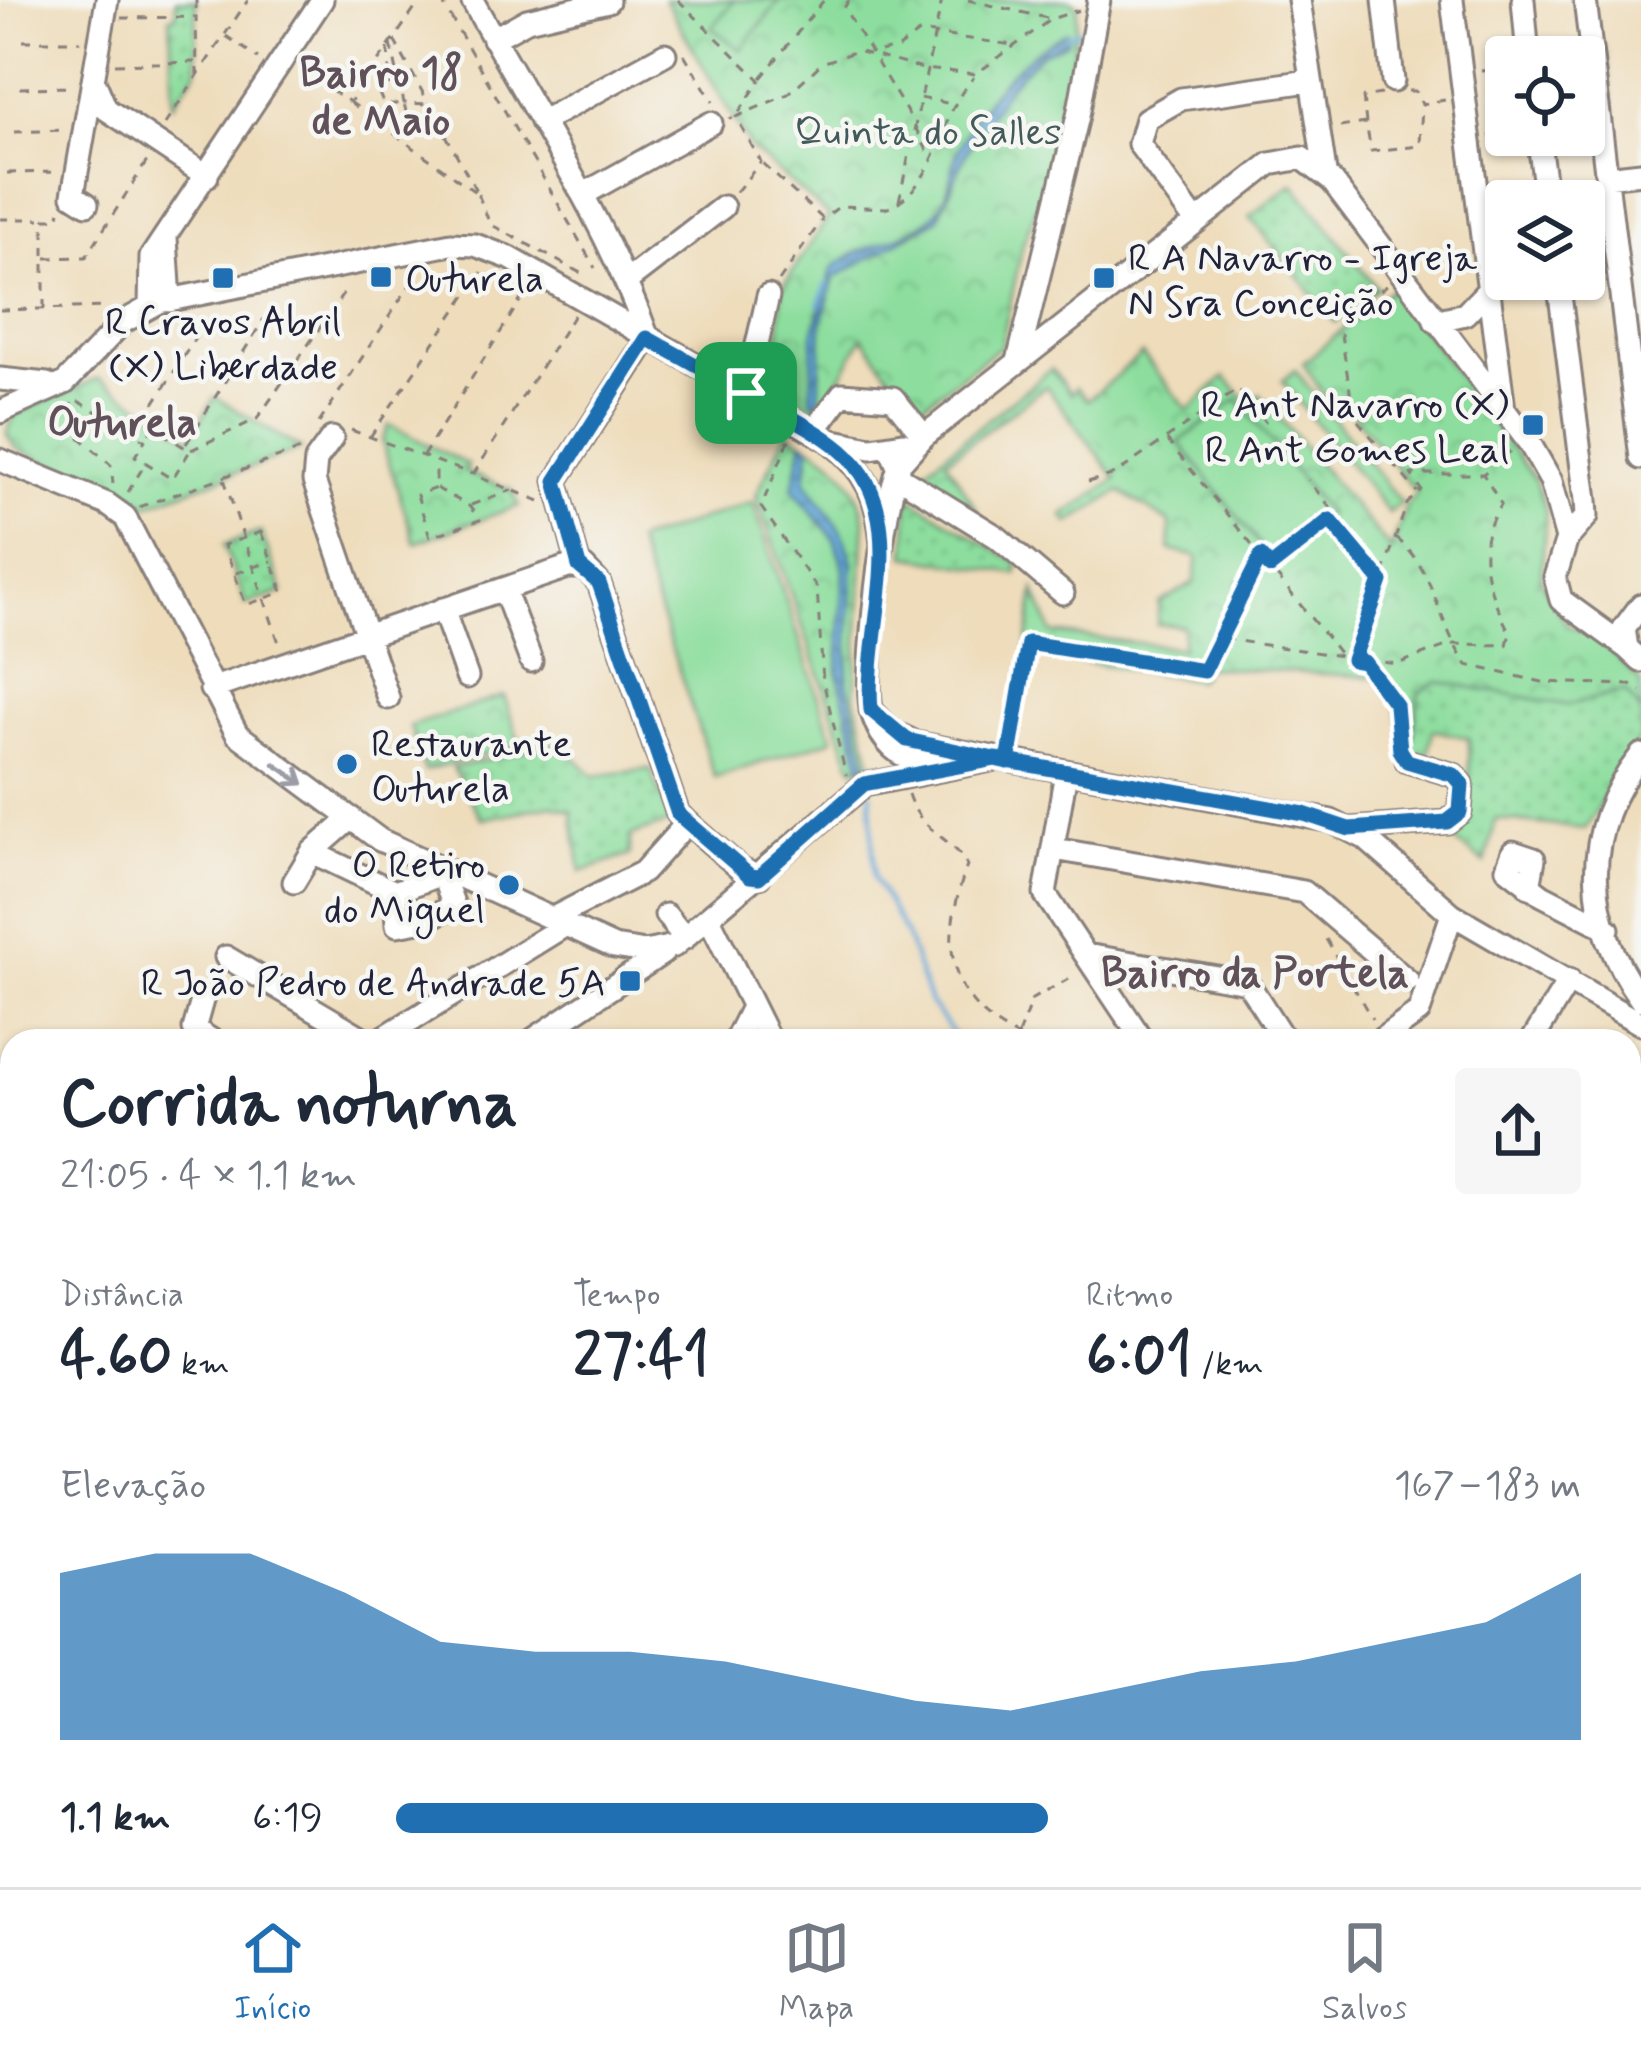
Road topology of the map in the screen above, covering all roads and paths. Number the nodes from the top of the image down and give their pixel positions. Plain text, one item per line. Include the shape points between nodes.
1 (196, 0) edge
2 (248, 0) edge
3 (322, 0) edge
4 (421, 0) edge
5 (440, 0) edge
6 (472, 0) edge
7 (678, 0) edge
8 (809, 0) edge
9 (824, 0) edge
10 (849, 0) edge
11 (942, 0) edge
12 (968, 0) edge
13 (1299, 0) edge
14 (1384, 0) edge
15 (1452, 0) edge
16 (1522, 0) edge
17 (1585, 0) edge
18 (608, 1) edge
19 (1098, 2) edge
20 (818, 7) junction
21 (110, 9) edge
22 (196, 16) junction
23 (1051, 19) junction
24 (932, 33) junction
25 (224, 35) junction
26 (1526, 36) edge
27 (494, 39) junction
28 (23, 41) dead end
29 (90, 41) dead end
30 (390, 42) junction
31 (1014, 45) junction
32 (872, 52) junction
33 (665, 54) joint
34 (197, 62) junction
35 (113, 64) dead end
36 (923, 69) junction
37 (276, 70) junction
38 (301, 70) dead end
39 (1485, 70) edge
40 (1461, 73) junction
41 (976, 74) junction
42 (197, 76) junction
43 (760, 80) junction
44 (399, 81) junction
45 (1309, 81) junction
46 (1394, 81) dead end
47 (87, 82) junction
48 (390, 84) junction
49 (20, 88) dead end
50 (1464, 97) junction
51 (918, 98) junction
52 (350, 102) junction
53 (404, 103) junction
54 (429, 104) junction
55 (1422, 104) junction
56 (953, 105) junction
57 (113, 114) junction
58 (714, 115) joint
59 (736, 117) junction
60 (1315, 121) junction
61 (541, 122) junction
62 (913, 123) junction
63 (1366, 123) junction
64 (79, 130) junction
65 (14, 132) dead end
66 (393, 133) junction
67 (152, 148) junction
68 (1288, 157) junction
69 (761, 162) junction
70 (934, 163) junction
71 (67, 172) dead end
72 (1325, 172) junction
73 (7, 173) dead end
74 (1641, 173) edge
75 (207, 176) junction
76 (1606, 177) junction
77 (478, 194) junction
78 (584, 194) junction
79 (899, 202) junction
80 (87, 204) dead end
81 (723, 207) joint
82 (0, 219) edge
83 (44, 219) dead end
84 (824, 219) junction
85 (1196, 222) junction
86 (44, 258) dead end
87 (1485, 266) edge
88 (605, 270) dead end
89 (482, 272) dead end
90 (417, 274) dead end
91 (1401, 274) junction
92 (627, 281) junction
93 (348, 286) dead end
94 (525, 293) dead end
95 (584, 293) junction
96 (1485, 293) edge
97 (768, 296) joint
98 (1489, 300) edge
99 (1561, 300) edge
100 (160, 303) junction
101 (0, 310) edge
102 (107, 315) dead end
103 (207, 319) dead end
104 (265, 319) dead end
105 (1436, 321) junction
106 (647, 338) junction
107 (1018, 361) junction
108 (81, 370) junction
109 (0, 379) edge
110 (746, 393) junction
111 (0, 412) edge
112 (1504, 413) junction
113 (1266, 423) dead end
114 (321, 430) junction
115 (813, 431) junction
116 (135, 434) junction
117 (924, 436) junction
118 (370, 437) junction
119 (1526, 438) junction
120 (1166, 439) junction
121 (145, 440) junction
122 (0, 443) edge
123 (187, 449) junction
124 (301, 449) dead end
125 (423, 456) junction
126 (1641, 458) edge
127 (0, 460) edge
128 (436, 461) junction
129 (146, 463) junction
130 (890, 463) junction
131 (32, 474) junction
132 (1483, 474) junction
133 (473, 475) junction
134 (865, 475) junction
135 (224, 477) junction
136 (1308, 480) dead end
137 (1088, 482) dead end
138 (436, 488) junction
139 (512, 490) junction
140 (112, 491) dead end
141 (1418, 493) junction
142 (124, 498) dead end
143 (544, 502) dead end
144 (469, 506) junction
145 (135, 509) dead end
146 (1330, 520) junction
147 (244, 538) junction
148 (1396, 538) junction
149 (1567, 538) junction
150 (882, 546) junction
151 (1261, 556) junction
152 (272, 562) junction
153 (579, 566) junction
154 (254, 567) junction
155 (1270, 567) junction
156 (234, 574) junction
157 (1381, 581) junction
158 (504, 589) junction
159 (1063, 593) dead end
160 (264, 599) junction
161 (443, 609) junction
162 (1634, 612) edge
163 (1597, 623) junction
164 (366, 635) junction
165 (1221, 638) junction
166 (1452, 644) junction
167 (281, 650) dead end
168 (1634, 655) edge
169 (1344, 659) junction
170 (1353, 660) junction
171 (530, 661) dead end
172 (1364, 662) junction
173 (467, 676) dead end
174 (211, 689) junction
175 (1641, 691) edge
176 (388, 698) dead end
177 (1641, 755) edge
178 (1002, 760) junction
179 (1407, 761) joint
180 (892, 765) junction
181 (1066, 772) junction
182 (351, 818) junction
183 (686, 824) junction
184 (1349, 829) junction
185 (1054, 849) junction
186 (311, 852) junction
187 (446, 872) junction
188 (759, 877) junction
189 (294, 881) dead end
190 (1529, 886) dead end
191 (395, 892) junction
192 (1452, 914) junction
193 (666, 915) dead end
194 (1331, 916) junction
195 (710, 920) junction
196 (557, 922) junction
197 (1608, 929) junction
198 (679, 942) junction
199 (604, 943) junction
200 (226, 957) dead end
201 (1089, 960) junction
202 (1569, 980) junction
203 (1628, 980) junction
204 (1408, 981) dead end
205 (609, 989) junction
206 (203, 997) dead end
207 (1641, 1000) edge
208 (1606, 1002) junction
209 (752, 1007) junction
210 (1641, 1024) edge
211 (194, 1029) edge
212 (348, 1029) edge
213 (396, 1029) edge
214 (549, 1029) edge
215 (742, 1029) edge
216 (764, 1029) edge
217 (1005, 1029) edge
218 (1020, 1029) edge
219 (1135, 1029) edge
220 (1277, 1029) edge
221 (1376, 1029) edge
222 (1396, 1029) edge
223 (1539, 1029) edge

1 - 22 path
2 - 25 path
3 - 37 street
4 - 30 path
5 - 88 path via 591,268
6 - 27 street
7 - 43 path
8 - 20 path
9 - 20 path
10 - 32 path via 844,8
11 - 24 path
12 - 23 path
13 - 45 street
14 - 46 street
15 - 40 street
16 - 26 street
17 - 76 street
18 - 27 street via 527,20
19 - 23 path
19 - 107 street
20 - 43 path
21 - 22 path
21 - 47 street
22 - 34 path
23 - 31 path
24 - 31 path
24 - 32 path
24 - 36 path
25 - 37 path
25 - 42 path
27 - 61 street
28 - 29 path
30 - 44 path
30 - 48 path
30 - 52 path
30 - 54 path
31 - 41 path
32 - 36 path
32 - 59 path via 822,63 788,94
32 - 62 path
33 - 58 path via 682,52
33 - 61 street
34 - 35 path
34 - 42 path
36 - 41 path
36 - 51 path
37 - 75 street
38 - 52 path
39 - 40 path
40 - 50 street
41 - 56 path
42 - 67 path
43 - 59 path
44 - 48 path
44 - 53 path
45 - 60 street
45 - 85 street via 1181,99 1146,119 1138,145
47 - 49 path
47 - 57 street
47 - 64 street
48 - 53 path via 377,89 378,100
50 - 55 path
50 - 87 street
51 - 56 path
51 - 62 path
52 - 66 path
53 - 54 path
53 - 66 path via 407,116
54 - 77 path
55 - 63 path via 1415,91 1363,97
55 - 63 path via 1420,146 1371,151
56 - 70 path
57 - 64 street
57 - 67 street
58 - 78 street
59 - 69 path
60 - 63 path
60 - 68 street
60 - 72 street
61 - 78 street
62 - 70 path
62 - 79 path
64 - 65 path
64 - 80 street via 73,195
66 - 77 path
67 - 75 street
67 - 86 path via 86,257
68 - 72 street
68 - 85 street
69 - 81 path
69 - 84 path
70 - 79 path
71 - 73 path
72 - 91 street
74 - 76 street
75 - 100 street via 148,268
76 - 126 street
77 - 95 path via 490,224 585,273
78 - 92 street
79 - 84 path via 874,210 840,206
81 - 92 street
82 - 83 path
84 - 97 path
85 - 107 street
89 - 118 path
90 - 114 path
91 - 105 street
91 - 141 path via 1339,322 1354,416
92 - 106 street
93 - 123 path via 257,419
94 - 125 path
95 - 100 street via 490,250 451,244
95 - 106 street
95 - 133 path
96 - 105 street via 1466,314
97 - 110 street
98 - 112 street
99 - 149 street via 1587,515
100 - 108 street via 112,332
101 - 102 path via 118,307
103 - 116 path
104 - 123 path
105 - 112 street
106 - 110 street
106 - 153 street via 556,481
107 - 117 street
108 - 109 street via 48,384
108 - 111 street
110 - 115 street
112 - 119 street
113 - 120 path via 1238,389
114 - 118 path
114 - 164 street via 314,481
115 - 117 street via 842,394 893,398
115 - 130 street
115 - 134 street
115 - 180 path via 760,507 817,588 823,681 846,775
116 - 121 path
116 - 140 path via 70,396 74,433 111,465
117 - 130 street
118 - 125 path
119 - 132 path
119 - 149 street via 1551,481
120 - 137 path via 1115,474
120 - 151 path
121 - 123 path via 153,428
121 - 129 path via 135,456
122 - 131 street
123 - 129 path via 172,479
124 - 135 path
125 - 128 path
127 - 131 street
128 - 133 path
128 - 138 path
129 - 142 path
130 - 134 street via 882,484
130 - 150 street
130 - 159 street
131 - 174 street via 125,517
132 - 141 path via 1412,474
132 - 166 path via 1501,504 1489,532 1485,583 1508,645
133 - 139 path
134 - 150 street
135 - 145 path
135 - 147 path
136 - 146 path via 1336,514
138 - 144 path
138 - 144 path via 417,495 430,537 480,520
139 - 143 path
139 - 144 path
141 - 148 path
146 - 155 path
146 - 157 path
147 - 152 path via 261,532
147 - 154 path
147 - 156 path via 224,545
148 - 157 path
148 - 166 path via 1430,584
149 - 163 street via 1557,589 1567,608
150 - 180 street via 871,710
151 - 155 path
151 - 165 path
152 - 154 path
152 - 160 path via 283,592
153 - 158 street
153 - 183 street via 599,583
154 - 156 path
154 - 160 path
155 - 169 path
156 - 160 path via 246,605
157 - 170 path
158 - 161 street
158 - 171 street
160 - 167 path
161 - 164 street
161 - 173 street
162 - 163 street
162 - 168 street
163 - 168 street
164 - 174 street
164 - 176 street
165 - 169 path
165 - 178 path via 1204,671 1028,643
166 - 172 path via 1397,664
166 - 175 path via 1467,665
169 - 170 path
170 - 172 path
172 - 179 path via 1396,705
174 -> 182 street via 237,734
177 - 197 street via 1615,791 1595,860 1592,880
178 - 180 street
178 - 180 street
178 - 181 street
179 - 184 street via 1454,775 1462,784 1460,812 1447,822
180 - 188 street via 849,793
180 - 217 path via 920,820 964,856 951,931 955,974 981,1015
181 - 184 street
181 - 185 street
182 - 186 street
182 - 187 street
183 - 188 street
183 - 196 street via 643,872
184 - 192 street
185 - 194 street via 1304,892
185 - 201 street via 1046,894
186 - 189 street
186 - 191 street
187 - 191 street
187 - 191 street via 454,906 425,920 397,925
187 - 196 street
188 - 195 street
190 - 197 street
192 - 202 street
192 - 222 street via 1419,1012
193 - 198 street
194 - 204 street
194 - 221 path via 1323,932
195 - 198 street
195 - 209 street
196 - 199 street
196 - 213 street
197 - 203 street
198 - 199 street via 630,951
198 - 205 street
199 - 205 street
200 - 212 street
201 - 218 path via 1032,999
201 - 219 street
201 - 220 street via 1247,982
202 - 208 street
202 - 223 street
203 - 207 street
203 - 208 street
205 - 214 street
206 - 211 street
208 - 210 street
209 - 215 street
209 - 216 street

